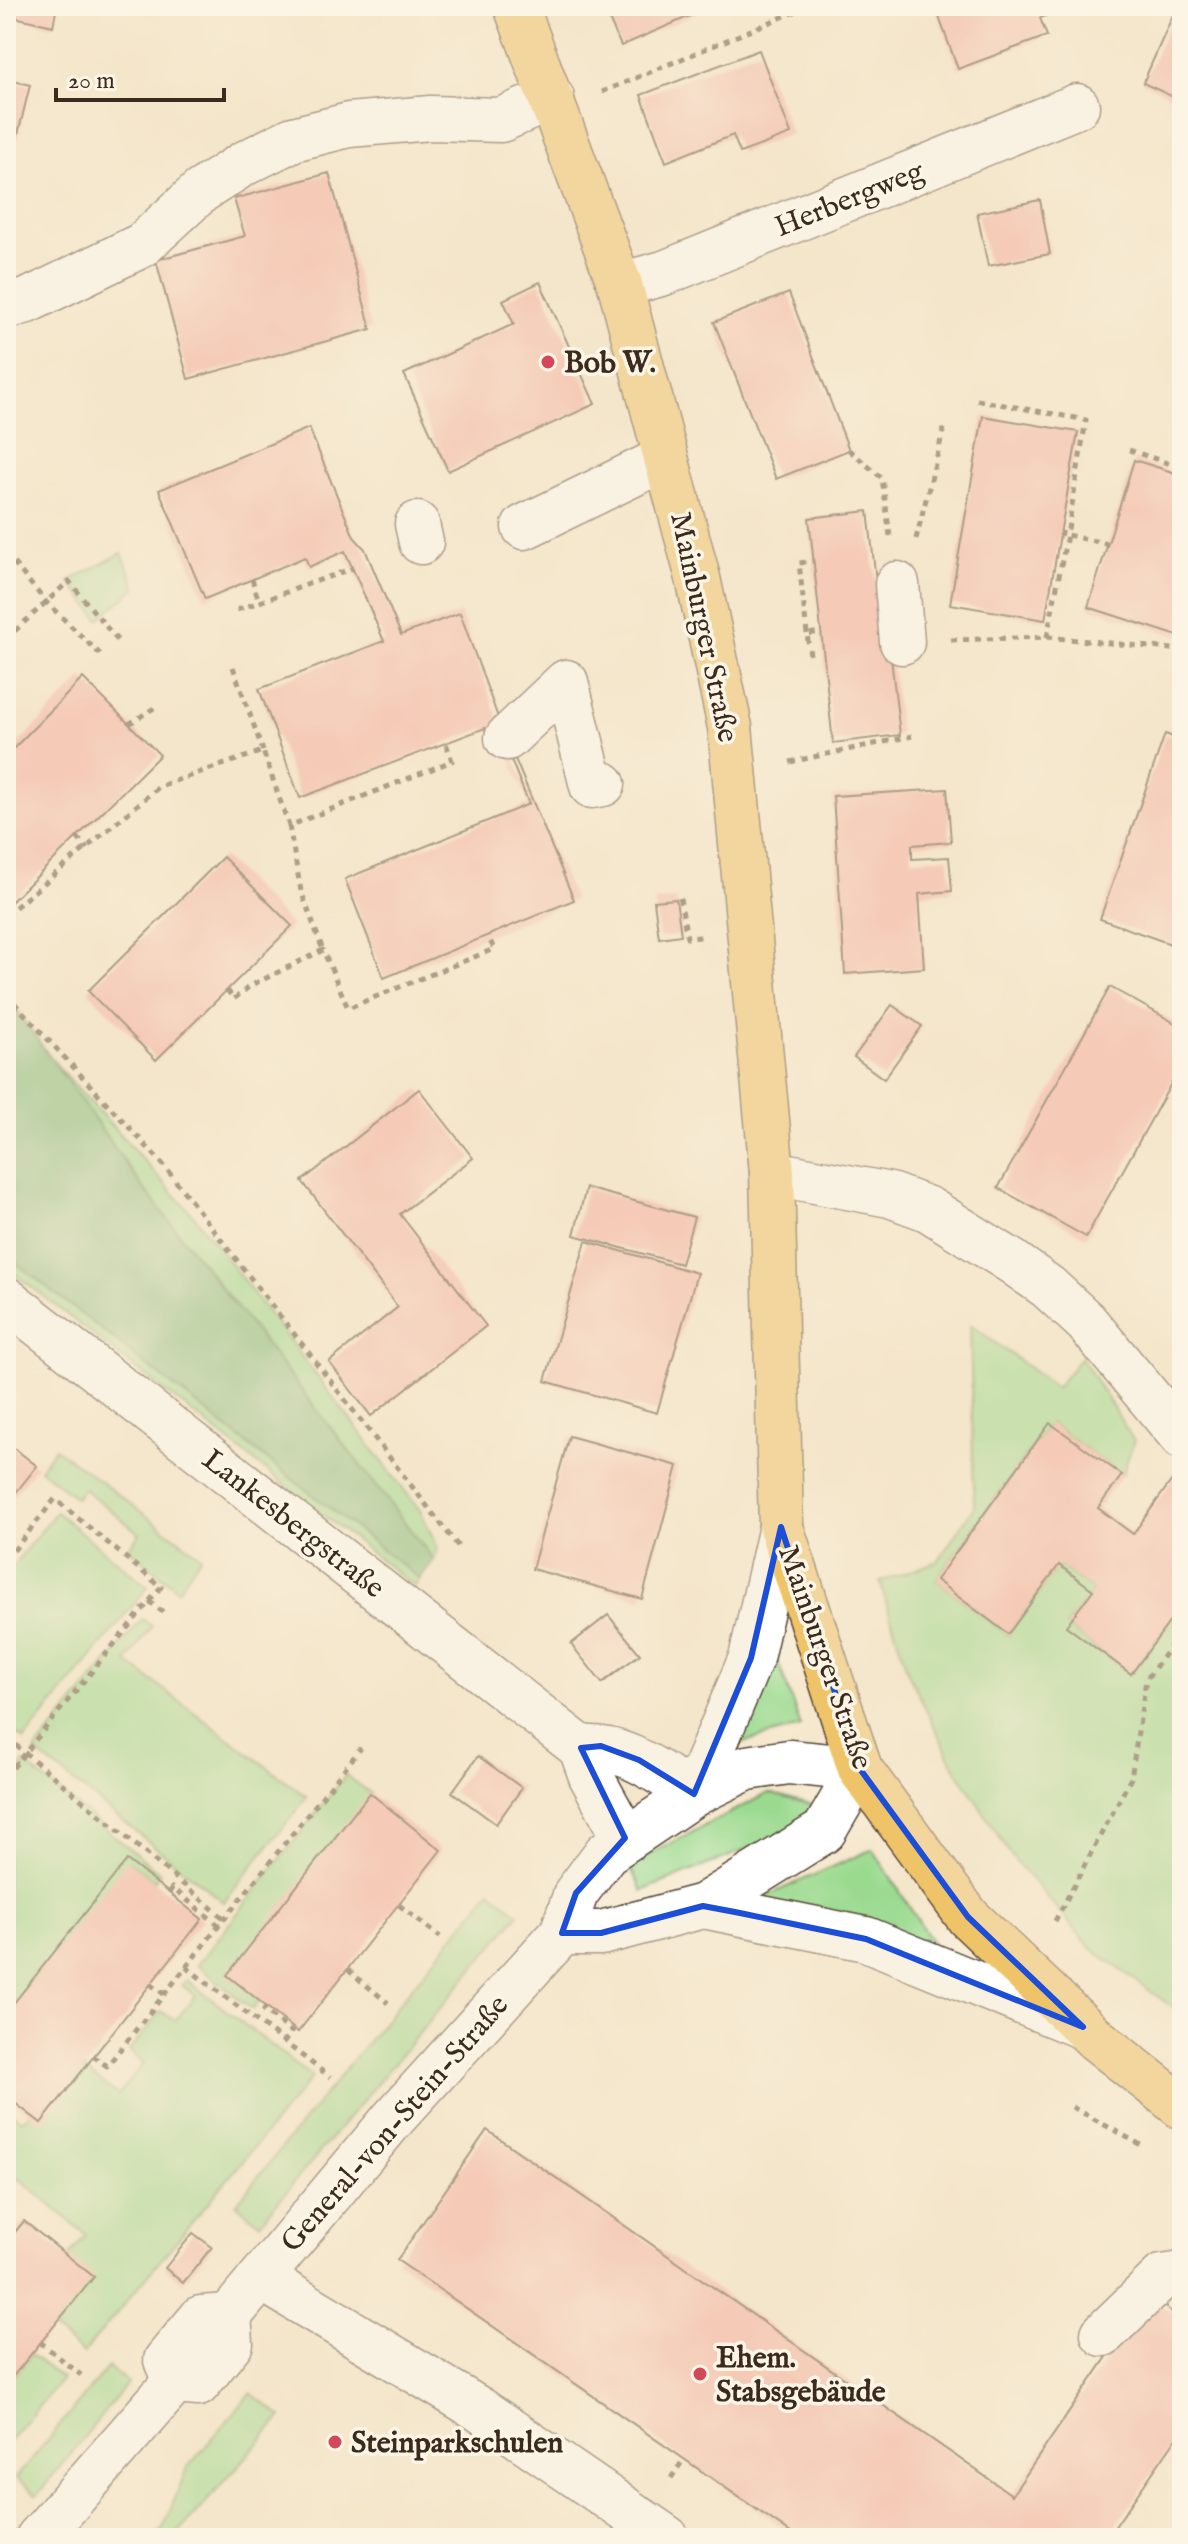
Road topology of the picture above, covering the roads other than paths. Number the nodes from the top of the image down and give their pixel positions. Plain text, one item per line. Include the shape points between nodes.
1 (516, 6) edge
2 (572, 97) junction
3 (1077, 106) dead end
4 (620, 285) junction
5 (6, 307) edge
6 (666, 458) junction
7 (524, 527) dead end
8 (507, 738) dead end
9 (603, 784) dead end
10 (772, 1173) junction
11 (6, 1299) edge
12 (1182, 1437) edge
13 (781, 1527) junction
14 (581, 1748) junction
15 (860, 1769) junction
16 (694, 1794) junction
17 (625, 1838) junction
18 (703, 1906) junction
19 (562, 1933) junction
20 (1083, 2027) junction
21 (1182, 2107) edge
22 (1182, 2274) edge
23 (261, 2278) junction
24 (1103, 2334) dead end
25 (6, 2519) edge
26 (28, 2538) edge
27 (38, 2538) edge
28 (667, 2538) edge

1 - 2 main road, Mainburger Straße
2 - 4 main road, Mainburger Straße
2 - 5 street via 501,120 431,118 349,125 293,139 201,191 142,245
3 - 4 street, Herbergweg via 664,273
4 - 6 main road, Mainburger Straße
6 - 7 street
6 - 10 main road, Mainburger Straße via 730,727
8 - 9 street via 566,682 592,786
10 - 12 street via 890,1195 928,1209 1011,1261 1086,1322
10 - 13 main road, Mainburger Straße
11 - 14 street, Lankesbergstraße
13 - 15 main road, Mainburger Straße
13 - 16 street via 751,1658
14 - 16 street via 601,1746 639,1760
14 - 17 street
15 - 16 street, General-von-Stein-Straße via 789,1762 747,1768
15 - 18 street via 824,1831
15 - 20 main road, Mainburger Straße via 968,1917
16 - 17 street, General-von-Stein-Straße
17 - 19 street, General-von-Stein-Straße via 592,1868 576,1893
18 - 19 street via 601,1933
18 - 20 street via 866,1939
19 - 23 street, General-von-Stein-Straße via 392,2120
20 - 21 main road, Mainburger Straße
22 - 24 street via 1162,2277
23 - 27 street, General-von-Stein-Straße via 229,2316 231,2343 198,2384 175,2382
23 - 28 street via 479,2409
25 - 26 street

